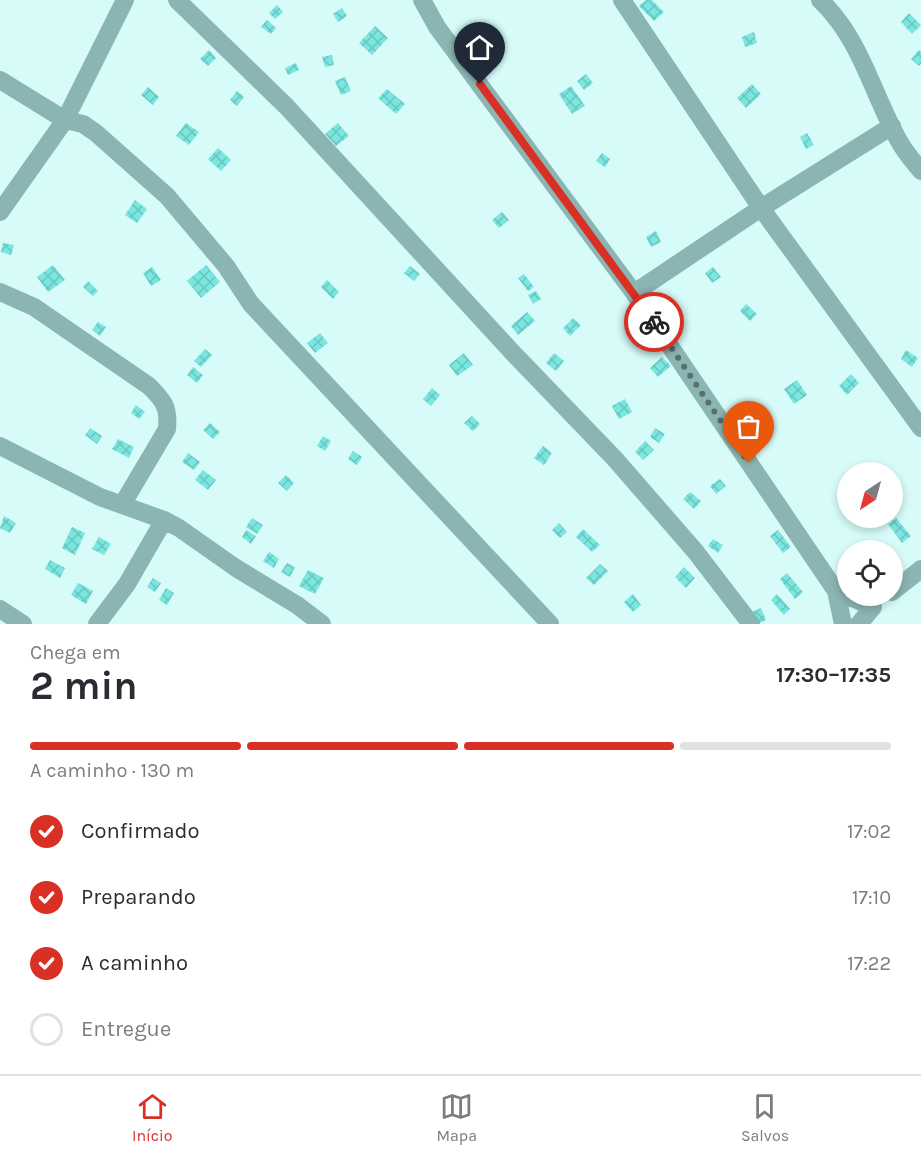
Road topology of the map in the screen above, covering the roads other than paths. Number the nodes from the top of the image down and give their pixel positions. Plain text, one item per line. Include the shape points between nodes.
1 (125, 0) edge
2 (177, 0) edge
3 (422, 0) edge
4 (622, 0) edge
5 (820, 0) edge
6 (0, 80) edge
7 (65, 120) junction
8 (892, 126) junction
9 (921, 171) edge
10 (761, 208) junction
11 (0, 212) edge
12 (0, 292) edge
13 (634, 293) junction
14 (921, 428) edge
15 (0, 446) edge
16 (122, 505) junction
17 (164, 520) junction
18 (921, 569) edge
19 (903, 583) edge
20 (836, 591) junction
21 (876, 606) edge
22 (0, 609) edge
23 (860, 620) edge
24 (23, 624) edge
25 (97, 624) edge
26 (322, 624) edge
27 (550, 624) edge
28 (752, 624) edge

1 - 7 street
2 - 28 street via 287,107 615,459
3 - 13 street via 444,36
4 - 10 street
5 - 8 street via 854,44
6 - 7 street
7 - 11 street
7 - 27 street via 83,124 96,133 167,196 226,266 251,304
8 - 9 street
8 - 10 street
10 - 13 street
10 - 14 street
12 - 16 street via 34,307 149,386 163,401 167,429
13 - 20 street
15 - 16 street
16 - 17 street
17 - 25 street via 127,584
17 - 26 street
18 - 19 street
20 - 23 street
20 - 23 street
21 - 23 street
22 - 24 street

